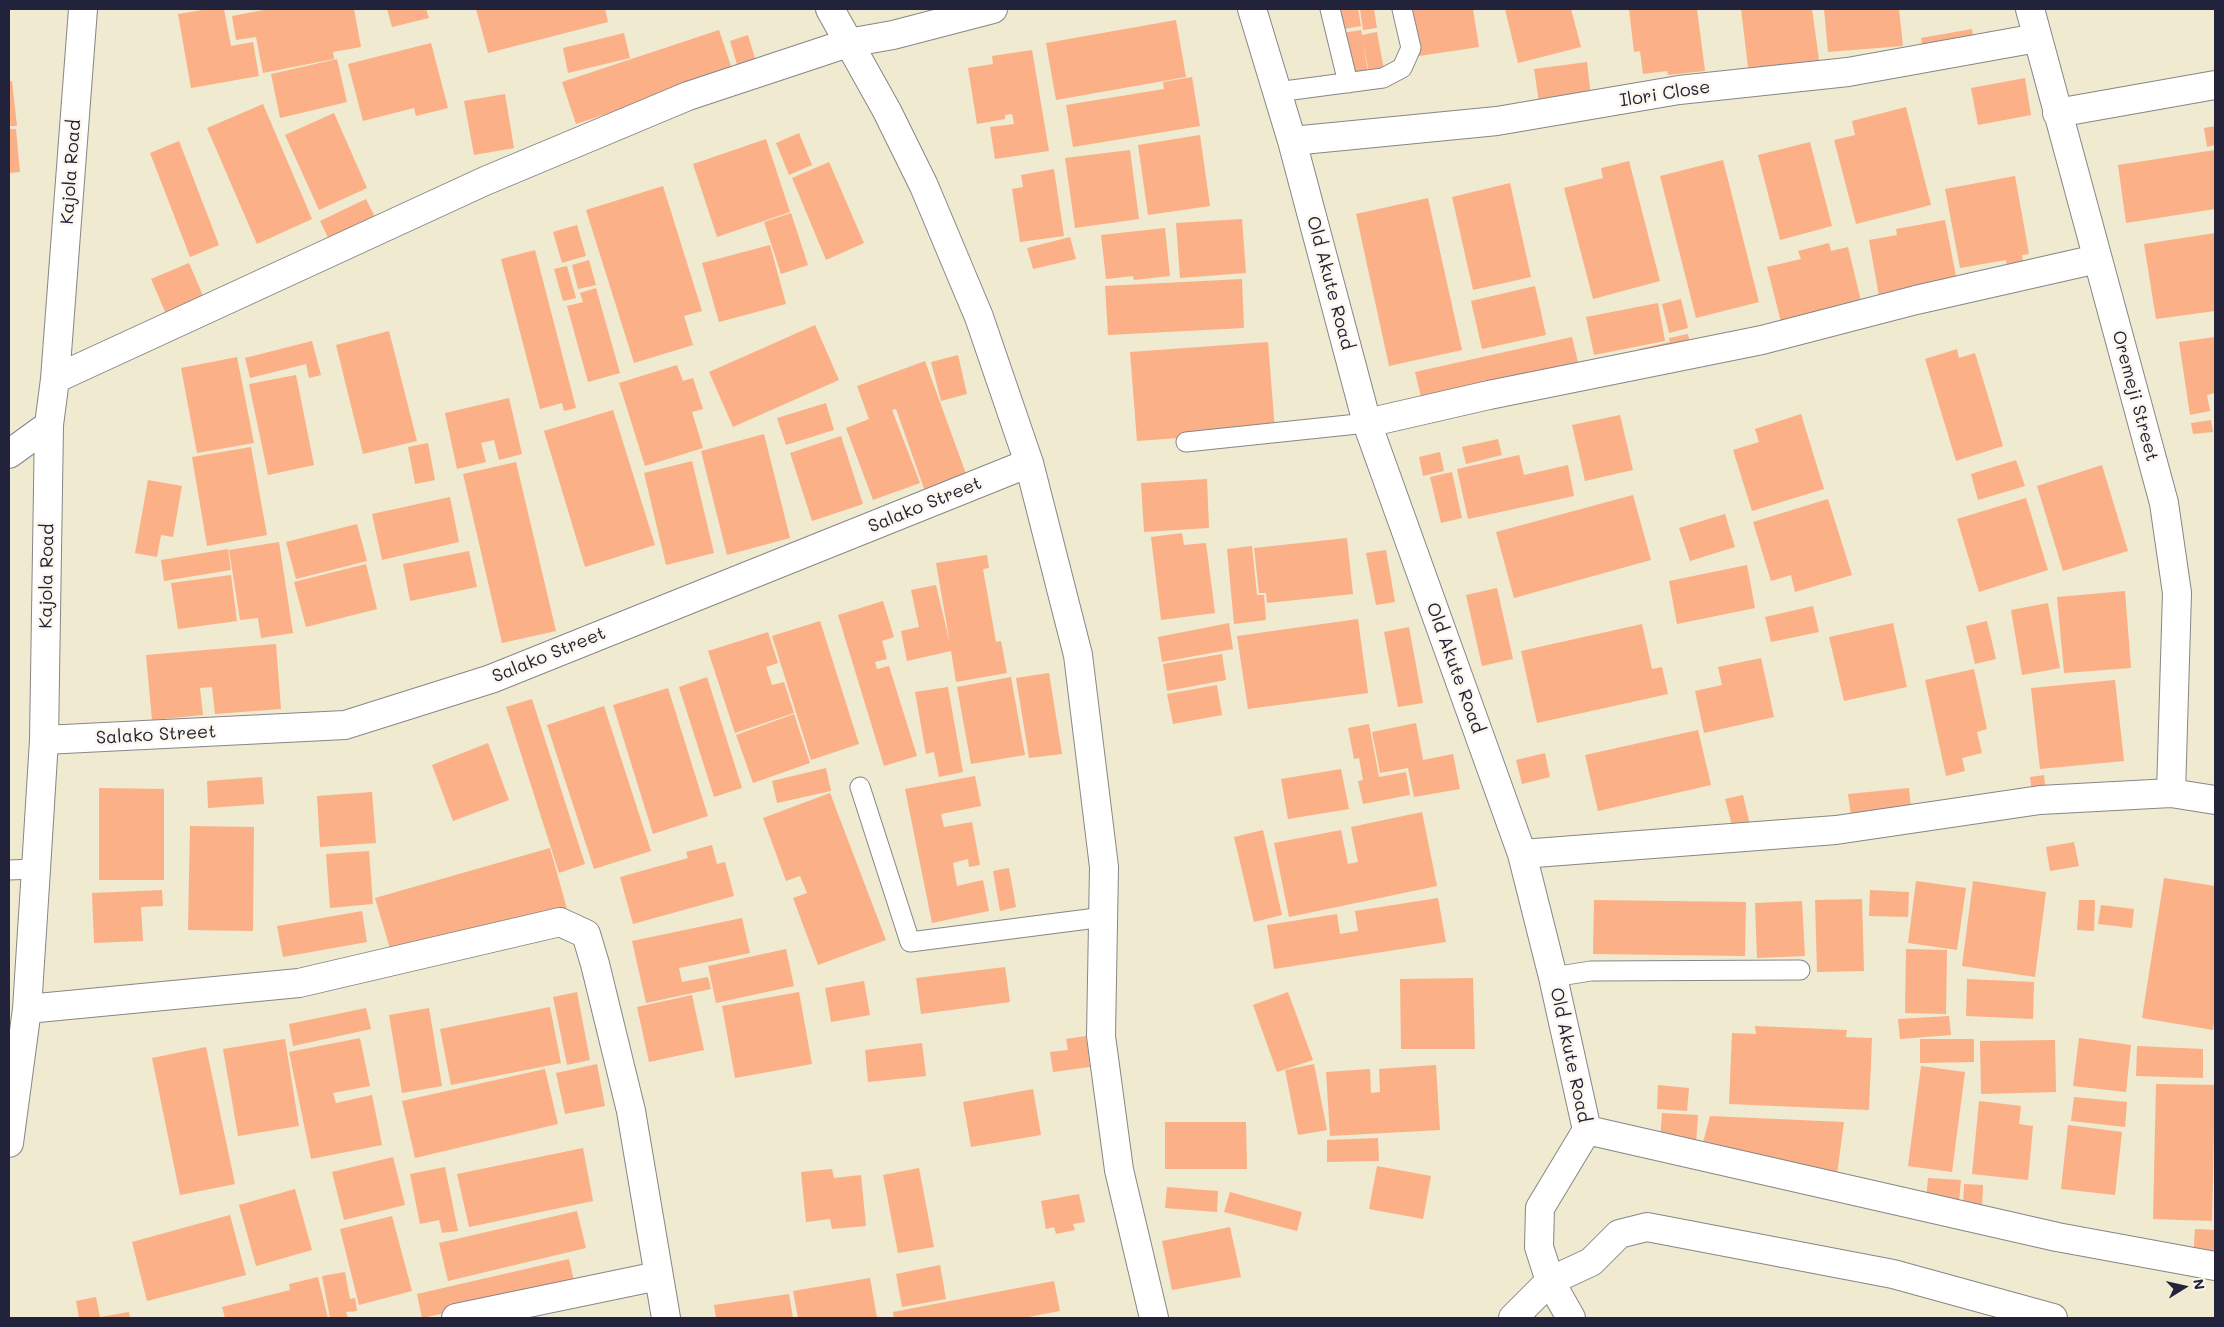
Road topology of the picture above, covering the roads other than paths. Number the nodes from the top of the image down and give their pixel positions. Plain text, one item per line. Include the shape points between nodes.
1 (83, 9) edge
2 (830, 9) edge
3 (993, 9) edge
4 (1252, 9) edge
5 (1330, 9) edge
6 (1402, 9) edge
7 (2030, 9) edge
8 (2037, 38) junction
9 (848, 42) junction
10 (1348, 83) junction
11 (2215, 85) edge
12 (1277, 92) junction
13 (2057, 113) junction
14 (1292, 141) junction
15 (2097, 259) junction
16 (55, 379) junction
17 (1367, 424) junction
18 (49, 426) junction
19 (1186, 442) dead end
20 (9, 454) edge
21 (1029, 463) junction
22 (44, 740) junction
23 (860, 787) dead end
24 (2171, 793) junction
25 (2215, 800) edge
26 (1522, 854) junction
27 (36, 869) junction
28 (9, 870) edge
29 (1104, 917) junction
30 (1800, 970) dead end
31 (1553, 977) junction
32 (27, 1009) junction
33 (1587, 1130) junction
34 (9, 1143) edge
35 (2215, 1266) edge
36 (658, 1276) junction
37 (1550, 1281) junction
38 (456, 1318) edge
39 (666, 1318) edge
40 (1154, 1318) edge
41 (1513, 1318) edge
42 (1571, 1318) edge
43 (2053, 1318) edge

1 - 16 street, Kajola Road
2 - 9 street
3 - 9 street via 893,35
4 - 12 street, Old Akute Road
5 - 10 lane
6 - 10 lane via 1411,48 1402,68 1383,78
7 - 8 street, Oremeji Street
8 - 13 street, Oremeji Street
8 - 14 street, Ilori Close via 1848,72 1679,90 1497,122
9 - 16 street via 688,96 485,181
9 - 21 street via 924,186 979,317
10 - 12 lane
11 - 13 street
12 - 14 street, Old Akute Road
13 - 15 street, Oremeji Street
14 - 17 street, Old Akute Road
15 - 17 street via 1916,300 1762,340 1489,395
15 - 24 street, Oremeji Street via 2164,503 2177,593
16 - 18 street, Kajola Road
17 - 19 lane
17 - 26 street, Old Akute Road
18 - 20 street
18 - 22 street, Kajola Road
21 - 22 street, Salako Street via 491,679 345,725
21 - 29 street via 1078,655 1104,867
22 - 27 street, Kajola Road
23 - 29 lane via 910,942
24 - 25 street
24 - 26 street via 2040,800 1836,830
26 - 31 street, Old Akute Road
27 - 28 lane
27 - 32 street, Kajola Road
29 - 40 street via 1101,1036 1118,1170
30 - 31 lane via 1591,971
31 - 33 street, Old Akute Road
32 - 34 street, Kajola Road
32 - 36 street via 299,983 560,922 586,934 595,964 631,1111
33 - 35 street via 2058,1238
33 - 37 street, Old Akute Road via 1540,1208 1538,1246
36 - 38 street
36 - 39 street
37 - 41 street
37 - 42 street, Old Akute Road
37 - 43 street via 1591,1262 1619,1234 1647,1227 1893,1274

